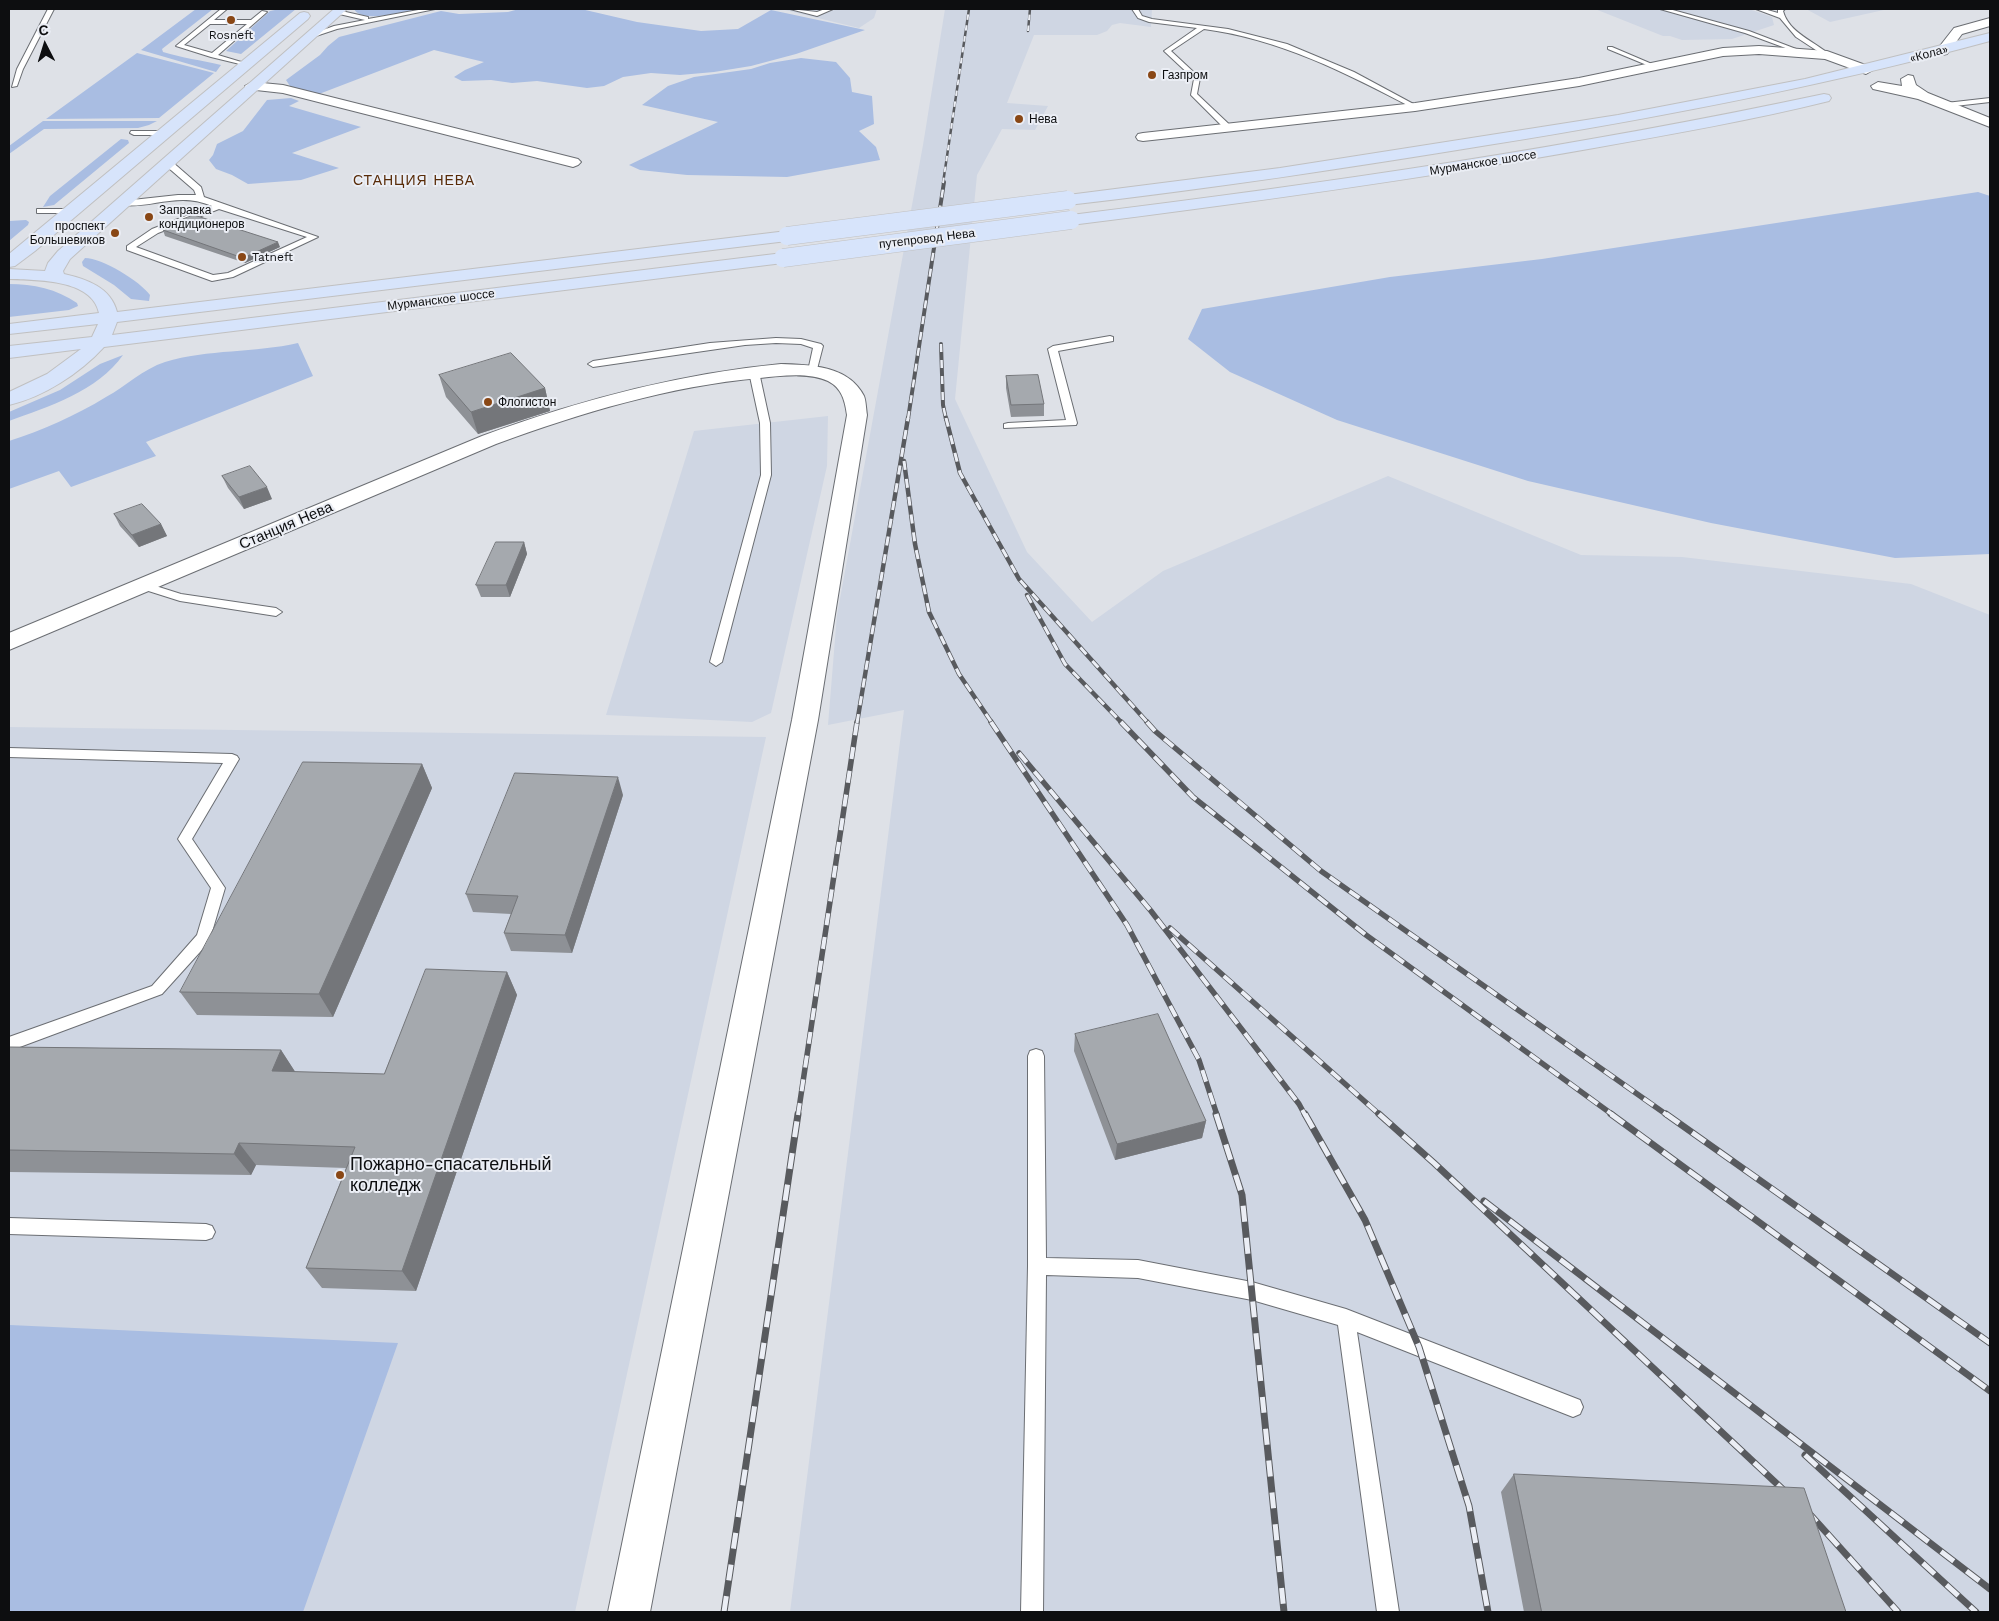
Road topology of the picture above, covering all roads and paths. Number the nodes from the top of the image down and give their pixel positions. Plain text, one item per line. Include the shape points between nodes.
1 (51, 9) edge
2 (313, 9) edge
3 (432, 9) edge
4 (794, 9) edge
5 (830, 9) edge
6 (1134, 9) edge
7 (1663, 9) edge
8 (1759, 9) edge
9 (1782, 9) edge
10 (267, 10) edge
11 (224, 11) edge
12 (339, 11) edge
13 (253, 12) dead end
14 (1782, 17) junction
15 (382, 18) junction
16 (208, 22) junction
17 (252, 22) junction
18 (1990, 22) edge
19 (1202, 28) junction
20 (310, 36) junction
21 (1990, 37) edge
22 (1610, 48) dead end
23 (1942, 51) junction
24 (1801, 52) junction
25 (1827, 55) junction
26 (214, 56) junction
27 (246, 65) junction
28 (1656, 67) junction
29 (20, 69) junction
30 (9, 70) edge
31 (1866, 70) junction
32 (1913, 78) joint
33 (14, 86) dead end
34 (252, 86) junction
35 (1879, 86) joint
36 (1842, 94) dead end
37 (1923, 96) junction
38 (1990, 100) edge
39 (1946, 106) junction
40 (1415, 107) junction
41 (1990, 123) edge
42 (1229, 128) junction
43 (134, 133) dead end
44 (165, 133) junction
45 (1143, 137) dead end
46 (167, 162) junction
47 (573, 162) dead end
48 (201, 198) junction
49 (1068, 200) joint
50 (123, 203) junction
51 (219, 206) junction
52 (40, 211) dead end
53 (72, 211) junction
54 (1070, 220) joint
55 (787, 236) joint
56 (783, 258) joint
57 (9, 262) edge
58 (9, 274) edge
59 (57, 277) junction
60 (110, 318) junction
61 (9, 329) edge
62 (1110, 339) dead end
63 (100, 341) junction
64 (9, 352) edge
65 (593, 364) dead end
66 (814, 371) junction
67 (754, 372) junction
68 (9, 399) edge
69 (1008, 426) dead end
70 (143, 586) junction
71 (276, 612) dead end
72 (9, 642) edge
73 (716, 662) dead end
74 (9, 752) edge
75 (9, 1044) edge
76 (1036, 1056) dead end
77 (9, 1226) edge
78 (206, 1232) dead end
79 (1037, 1266) junction
80 (1346, 1318) junction
81 (1573, 1407) dead end
82 (629, 1612) edge
83 (1032, 1612) edge
84 (1388, 1612) edge

1 - 29 lane
2 - 27 main road
3 - 15 lane
4 - 5 lane via 817,14
6 - 19 lane via 1140,17 1151,21
7 - 24 lane via 1747,32
8 - 14 lane
9 - 14 lane
10 - 13 lane
10 - 17 lane
11 - 16 lane
12 - 15 lane via 365,18
12 - 20 main road
14 - 25 lane via 1802,40
15 - 20 lane
16 - 17 lane
16 - 26 lane via 178,46
17 - 26 lane
18 - 23 street via 1958,31
19 - 40 lane via 1239,33 1278,44 1371,83
19 - 42 lane via 1168,51 1198,79 1193,94
20 - 34 main road
21 - 23 main road, «Кола»
22 - 28 lane
23 - 31 main road, «Кола»
24 - 25 street
24 - 28 street via 1723,52
25 - 31 street
26 - 27 lane
27 - 44 main road
28 - 40 street
29 - 30 lane
29 - 33 lane
31 - 49 main road, Мурманское шоссе via 1696,105 1518,136 1280,173
32 - 35 main road, «Кола»
32 - 37 street via 1908,87
34 - 46 main road
34 - 47 street via 284,89
35 - 37 street
36 - 54 main road, Мурманское шоссе via 1654,134 1447,169 1287,194
37 - 39 street
38 - 39 lane
39 - 41 street
40 - 42 street
42 - 45 street
43 - 44 lane
44 - 53 main road
46 - 48 lane via 198,189
46 - 50 main road
48 - 50 lane
48 - 51 lane
49 - 55 main road, путепровод Нева, bridge
50 - 59 main road via 61,259 54,271
51 - 51 lane via 155,231 130,248 212,278 230,275 314,237
52 - 53 lane
53 - 57 main road
54 - 56 main road, путепровод Нева, bridge
55 - 60 main road, Мурманское шоссе
56 - 63 main road, Мурманское шоссе
58 - 59 main road
59 - 60 main road via 78,283 97,294 108,307
60 - 61 main road, Мурманское шоссе
60 - 63 main road
62 - 69 lane via 1053,349 1072,423
63 - 64 main road, Мурманское шоссе
63 - 68 main road via 50,380
65 - 66 lane via 780,340 811,342 818,346
66 - 67 street, Станция Нева
66 - 82 street, Станция Нева via 836,377 854,396 856,414 805,720
67 - 70 street, Станция Нева via 642,393 564,413 489,440
67 - 73 lane via 765,423 766,475
70 - 71 lane via 180,597
70 - 72 street, Станция Нева
74 - 75 lane via 232,760 185,839 218,888 204,938 157,990
76 - 79 lane
77 - 78 lane
79 - 80 lane via 1138,1269 1252,1291
79 - 83 lane
80 - 81 lane
80 - 84 lane

